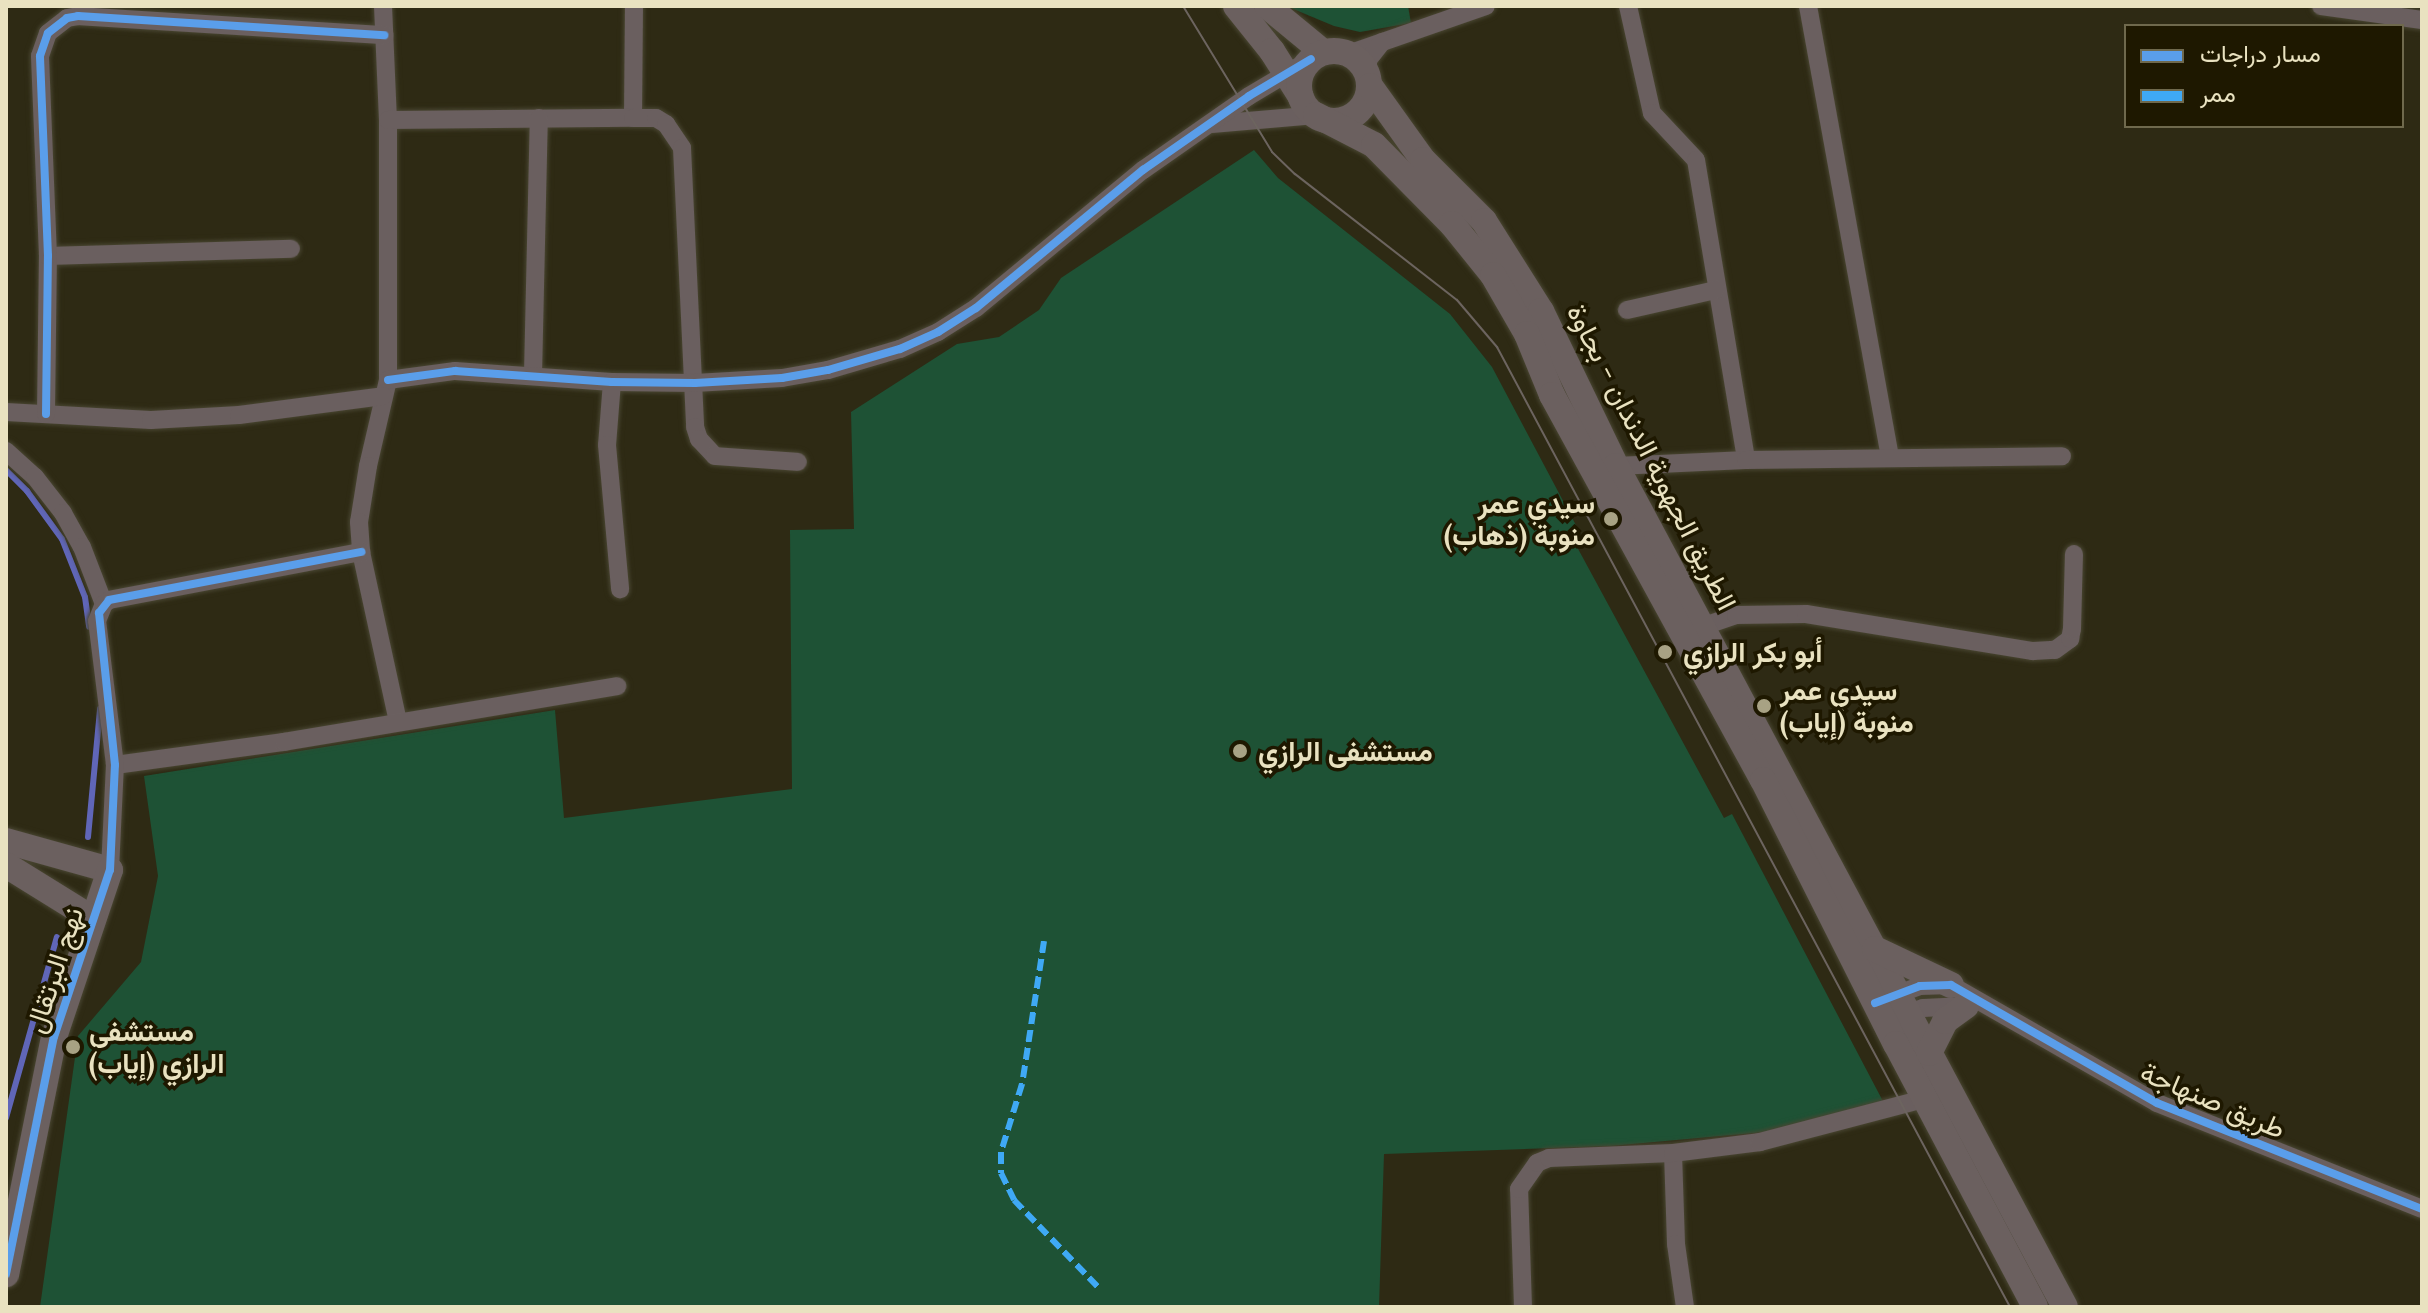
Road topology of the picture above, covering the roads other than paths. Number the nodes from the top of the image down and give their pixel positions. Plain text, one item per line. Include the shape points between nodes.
1 (383, 6) edge
2 (634, 6) edge
3 (1236, 6) edge
4 (1267, 6) edge
5 (1486, 6) edge
6 (1628, 6) edge
7 (1808, 6) edge
8 (2321, 6) edge
9 (2422, 20) edge
10 (384, 35) junction
11 (1382, 42) junction
12 (1327, 55) junction
13 (1284, 72) junction
14 (1369, 80) junction
15 (1308, 106) junction
16 (539, 118) junction
17 (633, 118) junction
18 (388, 120) junction
19 (1205, 125) junction
20 (291, 249) dead end
21 (48, 256) junction
22 (1716, 290) junction
23 (1627, 310) dead end
24 (533, 375) junction
25 (612, 382) junction
26 (695, 383) junction
27 (386, 388) junction
28 (6, 412) edge
29 (46, 414) junction
30 (6, 451) edge
31 (2062, 456) dead end
32 (1890, 457) junction
33 (1746, 460) junction
34 (798, 462) dead end
35 (1606, 469) junction
36 (361, 552) junction
37 (2074, 554) dead end
38 (620, 589) dead end
39 (104, 604) junction
40 (1704, 626) junction
41 (617, 686) dead end
42 (398, 721) junction
43 (115, 765) junction
44 (6, 841) edge
45 (6, 865) edge
46 (110, 870) junction
47 (93, 919) junction
48 (1875, 949) junction
49 (1951, 985) junction
50 (1966, 1006) junction
51 (1891, 1007) junction
52 (1996, 1010) junction
53 (1929, 1053) junction
54 (1924, 1099) junction
55 (1673, 1153) junction
56 (2422, 1209) edge
57 (6, 1274) edge
58 (1523, 1307) edge
59 (1685, 1307) edge
60 (2035, 1307) edge
61 (2065, 1307) edge

1 - 10 street
2 - 17 street
3 - 13 main road, الطريق الجهوية الدندان - بجاوة
4 - 12 main road
5 - 11 street
6 - 22 street via 1652,113 1696,160
7 - 32 street
8 - 9 street
10 - 18 street
10 - 21 street via 67,18 48,33 40,56
11 - 12 street
11 - 14 street via 1368,60
12 - 13 street
12 - 14 main road
12 - 15 main road via 1301,74
13 - 15 main road, الطريق الجهوية الدندان - بجاوة
13 - 19 street
14 - 15 main road via 1356,114 1337,121
14 - 35 main road, الطريق الجهوية الدندان - بجاوة via 1423,160 1484,221 1541,311
15 - 19 street
15 - 35 main road, الطريق الجهوية الدندان - بجاوة via 1374,145 1452,224 1493,275 1527,334 1552,395
16 - 17 street
16 - 18 street
16 - 24 street
17 - 26 street via 656,118 666,124 682,148
18 - 27 street
19 - 26 street via 1013,280 938,332 828,370
20 - 21 street
21 - 29 street
22 - 23 street
22 - 33 street
24 - 25 street
24 - 27 street via 455,371
25 - 26 street
25 - 38 street via 607,445
26 - 34 street via 695,427 705,450 715,456
27 - 29 street via 239,415 151,420
27 - 36 street via 363,495
28 - 29 street
30 - 39 street via 63,513
31 - 32 street
32 - 33 street
33 - 35 street
35 - 40 main road, الطريق الجهوية الدندان - بجاوة
35 - 51 main road, الطريق الجهوية الدندان - بجاوة via 1763,780
36 - 39 street
36 - 42 street
37 - 40 street via 2072,629 2070,639 2055,650 2033,651 1806,614 1736,615
39 - 43 street via 97,621
40 - 48 main road, الطريق الجهوية الدندان - بجاوة
41 - 42 street
42 - 43 street
43 - 46 street
44 - 46 main road
45 - 47 main road
46 - 47 main road, نهج البرتقال
47 - 57 main road, نهج البرتقال via 54,1037
48 - 49 main road
48 - 51 main road, الطريق الجهوية الدندان - بجاوة
49 - 51 street via 1920,986
49 - 52 street, طريق صنهاجة
50 - 51 street, طريق صنهاجة
50 - 52 street, طريق صنهاجة
50 - 53 main road via 1945,1021
51 - 53 main road, الطريق الجهوية الدندان - بجاوة
51 - 54 main road, الطريق الجهوية الدندان - بجاوة
52 - 56 street, طريق صنهاجة via 2157,1103
53 - 61 main road, الطريق الجهوية الدندان - بجاوة
54 - 55 street via 1808,1132
54 - 60 main road, الطريق الجهوية الدندان - بجاوة
55 - 58 street via 1549,1158 1530,1169 1519,1189
55 - 59 street via 1676,1244

